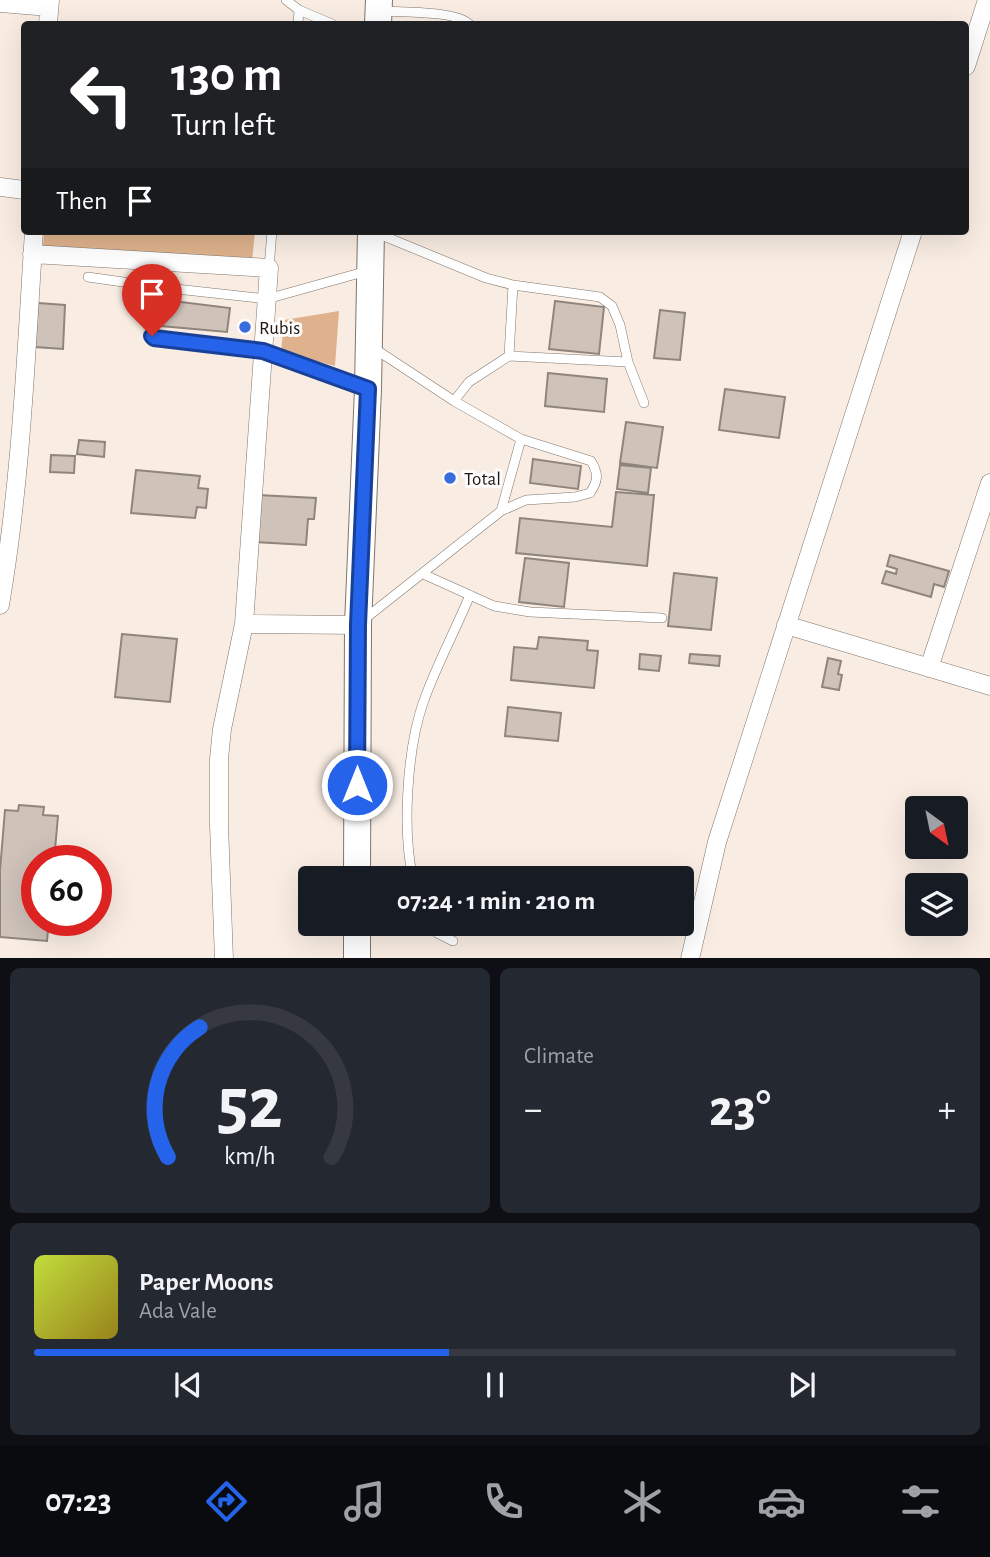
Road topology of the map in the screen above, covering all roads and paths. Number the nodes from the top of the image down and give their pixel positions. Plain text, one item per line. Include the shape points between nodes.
1 (286, 0) edge
2 (987, 0) edge
3 (0, 3) edge
4 (299, 10) junction
5 (49, 11) edge
6 (378, 12) edge
7 (298, 21) edge
8 (325, 21) edge
9 (466, 21) edge
10 (969, 57) edge
11 (0, 187) edge
12 (21, 190) edge
13 (34, 235) edge
14 (272, 235) edge
15 (372, 235) edge
16 (382, 235) edge
17 (912, 235) edge
18 (32, 254) junction
19 (269, 268) junction
20 (369, 270) junction
21 (88, 277) dead end
22 (513, 285) junction
23 (158, 287) junction
24 (267, 299) junction
25 (368, 344) junction
26 (263, 351) junction
27 (509, 356) junction
28 (628, 362) junction
29 (368, 389) junction
30 (454, 401) junction
31 (644, 403) dead end
32 (521, 439) junction
33 (990, 483) edge
34 (7, 492) edge
35 (501, 512) junction
36 (423, 574) junction
37 (470, 595) junction
38 (0, 605) edge
39 (662, 618) dead end
40 (244, 624) junction
41 (358, 625) junction
42 (786, 625) junction
43 (929, 668) junction
44 (990, 687) edge
45 (357, 866) edge
46 (412, 866) edge
47 (357, 936) edge
48 (443, 936) edge
49 (453, 941) dead end
50 (224, 958) edge
51 (357, 958) edge
52 (690, 958) edge

1 - 4 lane
2 - 10 street
3 - 5 street
4 - 7 lane
4 - 8 lane
6 - 9 lane via 443,15
11 - 12 street
13 - 18 street
14 - 19 lane
15 - 20 main road
16 - 22 lane
17 - 42 street
18 - 19 street
18 - 34 street via 23,397
19 - 24 street
20 - 24 lane
20 - 25 main road
21 - 23 lane
22 - 27 lane
22 - 28 lane via 600,297 612,306
23 - 24 lane
23 - 26 lane via 154,338
24 - 26 street
25 - 29 main road
25 - 30 lane
26 - 29 lane
26 - 40 street
27 - 28 lane
27 - 30 lane via 469,382
28 - 31 lane
29 - 41 main road
30 - 32 lane
32 - 35 lane
32 - 35 lane via 591,461 597,481 590,493 526,500
33 - 43 street
34 - 38 street
35 - 36 lane
36 - 37 lane
36 - 41 lane
37 - 39 lane via 494,606 530,612
37 - 46 lane via 423,704 412,751 407,800
40 - 41 street
40 - 50 street via 219,759
41 - 45 main road
42 - 43 street
42 - 52 street via 718,842
43 - 44 street
47 - 51 main road
48 - 49 lane

